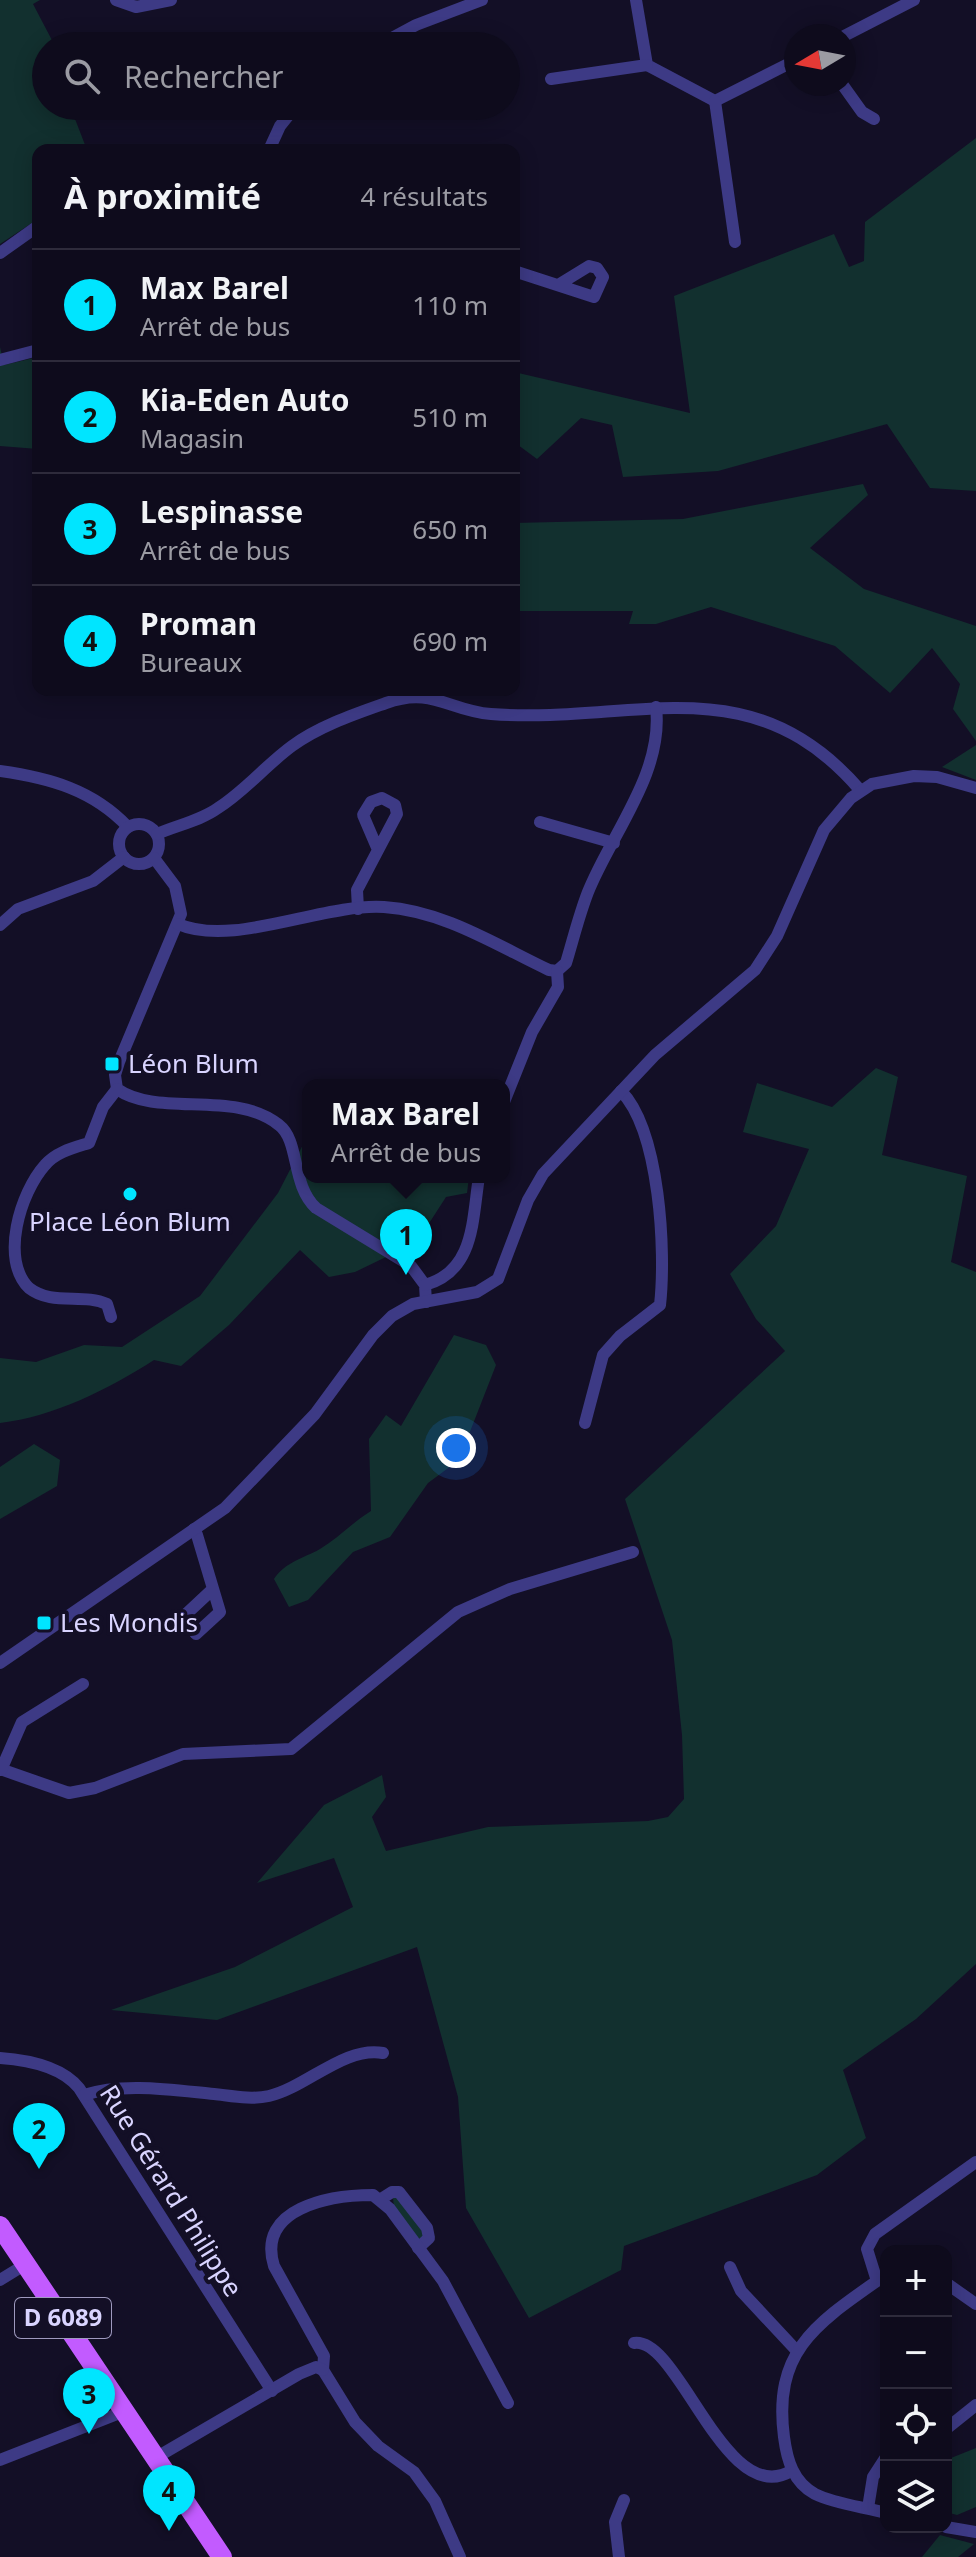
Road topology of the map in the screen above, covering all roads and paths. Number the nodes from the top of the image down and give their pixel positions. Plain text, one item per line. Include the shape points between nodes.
1 (116, 0) edge
2 (171, 0) edge
3 (482, 0) edge
4 (636, 0) edge
5 (915, 0) edge
6 (856, 30) edge
7 (403, 32) edge
8 (647, 65) junction
9 (784, 66) edge
10 (551, 79) dead end
11 (851, 96) edge
12 (715, 101) junction
13 (874, 119) dead end
14 (285, 120) edge
15 (272, 144) edge
16 (32, 230) edge
17 (735, 242) dead end
18 (0, 253) edge
19 (520, 273) edge
20 (558, 285) dead end
21 (32, 352) edge
22 (0, 360) edge
23 (417, 696) edge
24 (427, 696) edge
25 (656, 707) junction
26 (0, 771) edge
27 (976, 788) edge
28 (860, 790) junction
29 (540, 822) dead end
30 (128, 827) junction
31 (157, 834) junction
32 (614, 843) junction
33 (378, 850) dead end
34 (124, 857) junction
35 (154, 858) junction
36 (358, 909) junction
37 (178, 924) junction
38 (0, 925) edge
39 (193, 931) junction
40 (216, 941) dead end
41 (557, 971) junction
42 (510, 1087) edge
43 (117, 1089) junction
44 (621, 1091) junction
45 (478, 1183) edge
46 (425, 1285) junction
47 (426, 1302) junction
48 (111, 1317) dead end
49 (585, 1423) dead end
50 (194, 1529) junction
51 (633, 1552) dead end
52 (213, 1589) dead end
53 (0, 1663) edge
54 (83, 1684) dead end
55 (1, 1770) edge
56 (383, 2053) dead end
57 (0, 2058) edge
58 (84, 2095) junction
59 (976, 2162) edge
60 (381, 2199) junction
61 (0, 2226) edge
62 (418, 2248) junction
63 (26, 2264) junction
64 (730, 2267) dead end
65 (880, 2279) edge
66 (0, 2280) edge
67 (880, 2282) edge
68 (952, 2287) edge
69 (976, 2304) edge
70 (634, 2343) dead end
71 (796, 2350) junction
72 (323, 2370) junction
73 (272, 2391) junction
74 (508, 2403) dead end
75 (976, 2405) edge
76 (125, 2411) junction
77 (952, 2424) edge
78 (157, 2457) junction
79 (0, 2460) edge
80 (883, 2461) edge
81 (791, 2471) junction
82 (624, 2500) dead end
83 (868, 2508) junction
84 (880, 2511) edge
85 (952, 2528) edge
86 (976, 2532) edge
87 (222, 2557) edge
88 (460, 2557) edge
89 (619, 2557) edge

1 - 2 street via 136,7
3 - 7 street
4 - 8 street
5 - 6 street
8 - 10 street
8 - 12 street
9 - 12 street
11 - 13 street
12 - 17 street
14 - 15 street
16 - 18 street
19 - 20 street
21 - 22 street
23 - 31 street via 308,736 220,807
24 - 25 street via 492,715
25 - 28 street via 739,715 791,730 837,764
25 - 32 street via 643,779
26 - 30 street via 87,794
27 - 28 street via 914,776
28 - 44 street via 824,830 777,936 755,970
29 - 32 street
30 - 31 street via 142,824
30 - 34 street via 120,837
31 - 35 street
32 - 41 street via 588,892 566,963
33 - 36 street via 357,890
34 - 35 street via 138,864
34 - 38 street via 93,881 18,909
35 - 37 street via 179,895
36 - 39 street
36 - 41 street via 389,908 436,918
37 - 39 street
37 - 43 street via 119,1062
39 - 40 street
41 - 42 street via 558,987
43 - 46 street via 166,1102 228,1106 273,1120 287,1133 300,1186 310,1202 411,1266
43 - 48 street via 103,1107 89,1143 45,1164 15,1224 10,1251 14,1269 30,1289 54,1298 107,1304
44 - 47 street via 543,1174 498,1279 477,1292
44 - 49 street via 644,1134 655,1183 662,1230 660,1305 603,1355
45 - 46 street via 464,1256 448,1275
46 - 47 street
47 - 50 street via 383,1323 315,1414 225,1508
50 - 52 street
50 - 53 street
51 - 55 street via 510,1589 458,1612 291,1749 183,1754 69,1793
54 - 55 street via 22,1722
56 - 58 street via 361,2052 267,2097 173,2090
57 - 58 street, Rue Gérard Philippe via 62,2072
58 - 73 street, Rue Gérard Philippe
59 - 65 street via 875,2234 867,2249
60 - 62 street
60 - 62 street via 399,2192 427,2228 429,2238
60 - 72 street via 365,2195 298,2208 273,2232 274,2266 324,2356
61 - 63 main road, D 6089
62 - 74 street via 443,2281
63 - 66 street
63 - 76 main road, D 6089
64 - 71 street via 741,2291
67 - 71 street via 817,2326
68 - 69 street
70 - 81 street via 657,2350 742,2464 766,2477
71 - 81 street via 781,2401
72 - 73 street via 312,2368
72 - 88 street via 355,2422 414,2472 435,2501
73 - 78 street
75 - 77 street
76 - 78 main road, D 6089
76 - 79 street
78 - 87 main road, D 6089
80 - 83 street via 873,2477
81 - 83 street via 816,2494
82 - 89 street via 615,2522
83 - 84 street
85 - 86 street

